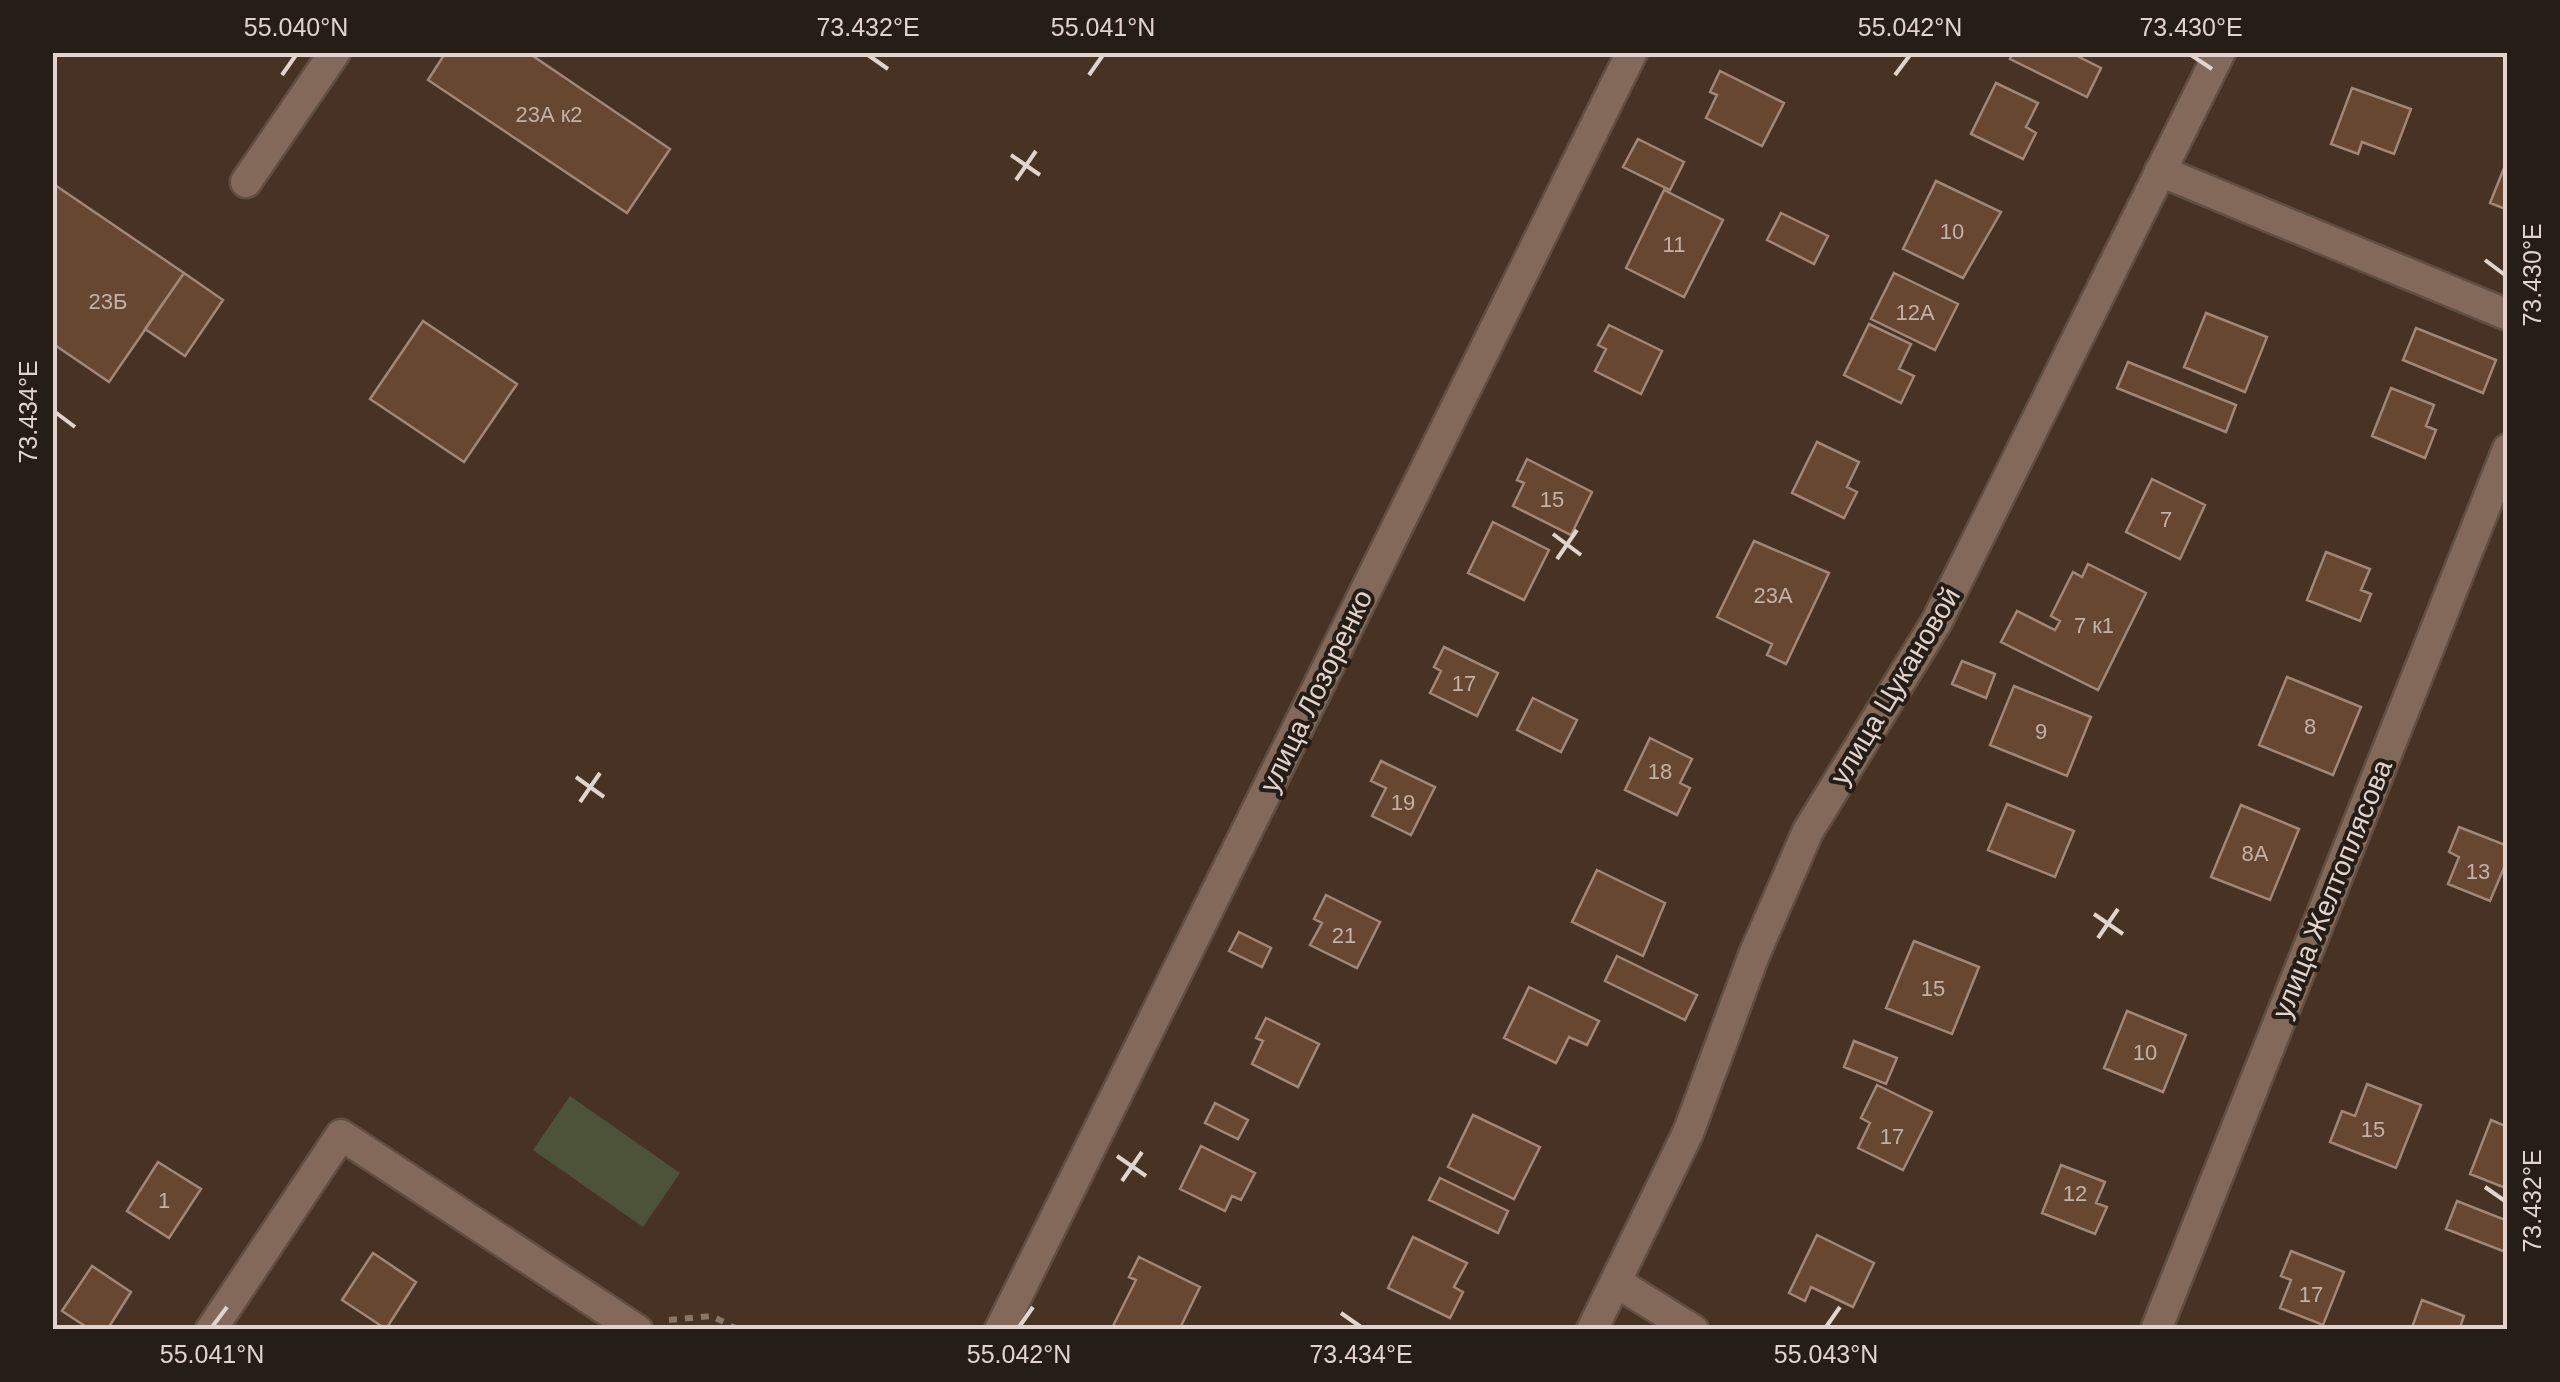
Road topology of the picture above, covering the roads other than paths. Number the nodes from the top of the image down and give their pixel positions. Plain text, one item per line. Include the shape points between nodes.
1 (335, 52) edge
2 (1632, 52) edge
3 (2220, 52) edge
4 (2160, 171) junction
5 (246, 182) dead end
6 (2508, 315) edge
7 (2508, 449) edge
8 (1616, 1282) junction
9 (211, 1330) edge
10 (637, 1330) edge
11 (1000, 1330) edge
12 (1592, 1330) edge
13 (1692, 1330) edge
14 (2156, 1330) edge

1 - 5 street
2 - 11 street, улица Лозоренко
3 - 4 street, улица Цукановой
4 - 6 street
4 - 8 street, улица Цукановой via 1936,623 1808,831 1688,1133
7 - 14 street, улица Желтоплясова
8 - 12 street, улица Цукановой
8 - 13 street
9 - 10 street via 341,1135

